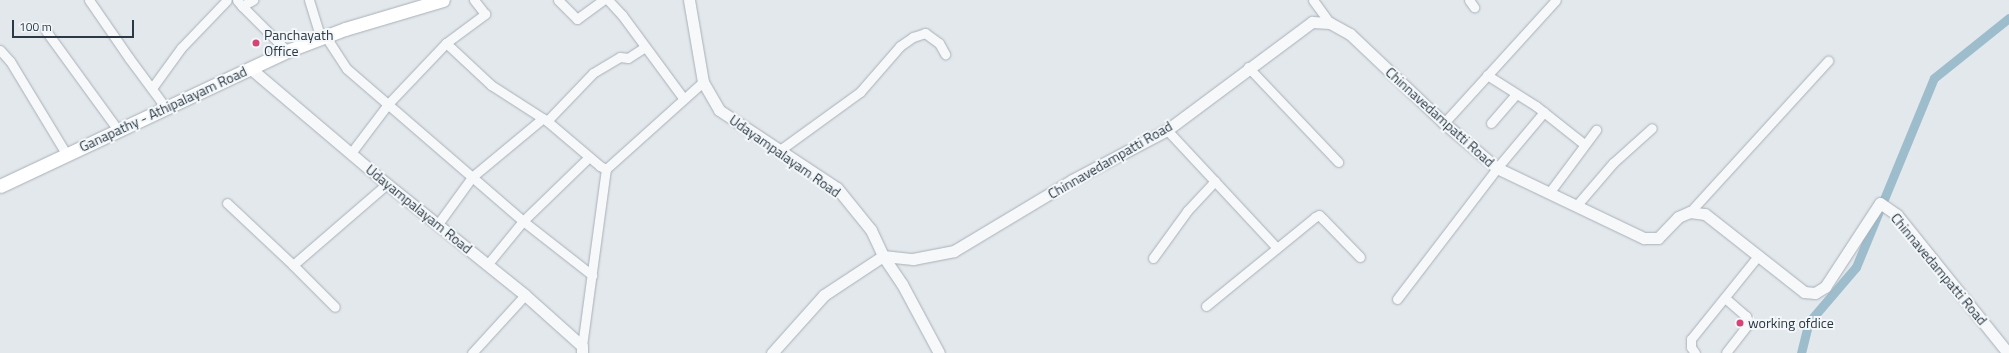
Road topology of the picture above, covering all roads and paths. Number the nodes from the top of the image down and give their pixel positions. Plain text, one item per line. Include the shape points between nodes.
1 (89, 0) edge
2 (227, 0) edge
3 (253, 0) edge
4 (309, 0) edge
5 (443, 0) edge
6 (474, 0) edge
7 (558, 0) edge
8 (603, 0) edge
9 (608, 0) edge
10 (689, 0) edge
11 (1313, 0) edge
12 (1556, 0) edge
13 (239, 3) edge
14 (1330, 23) junction
15 (46, 31) dead end
16 (323, 38) junction
17 (446, 43) junction
18 (645, 47) junction
19 (0, 50) edge
20 (287, 51) junction
21 (945, 54) dead end
22 (1828, 61) dead end
23 (1248, 67) junction
24 (250, 68) junction
25 (1487, 75) junction
26 (703, 82) junction
27 (152, 88) junction
28 (1516, 95) junction
29 (684, 99) junction
30 (388, 104) junction
31 (166, 108) junction
32 (1544, 112) junction
33 (545, 120) junction
34 (1444, 123) junction
35 (1491, 123) dead end
36 (1652, 128) dead end
37 (118, 130) junction
38 (1167, 130) junction
39 (1596, 130) dead end
40 (1584, 144) junction
41 (780, 150) junction
42 (351, 153) junction
43 (67, 154) junction
44 (589, 157) junction
45 (1338, 162) dead end
46 (1497, 168) junction
47 (606, 169) junction
48 (472, 177) junction
49 (1214, 181) junction
50 (387, 184) junction
51 (0, 186) edge
52 (1549, 193) junction
53 (227, 203) dead end
54 (1576, 206) junction
55 (1690, 212) junction
56 (523, 221) junction
57 (438, 224) junction
58 (1277, 248) junction
59 (883, 256) junction
60 (1758, 256) junction
61 (1360, 257) dead end
62 (1153, 258) dead end
63 (293, 265) junction
64 (488, 265) junction
65 (592, 275) junction
66 (525, 295) junction
67 (1725, 298) junction
68 (1397, 299) dead end
69 (1206, 306) dead end
70 (335, 307) dead end
71 (582, 350) edge
72 (1726, 352) edge
73 (472, 353) edge
74 (772, 353) edge
75 (939, 353) edge
76 (1695, 353) edge
77 (2008, 353) edge

1 - 27 street
2 - 27 street via 181,48
3 - 13 street
4 - 16 street
5 - 16 main road, Ganapathy - Athipalayam Road
6 - 17 street via 485,14
7 - 8 street via 577,19
9 - 18 street
10 - 26 street, Udayampalayam Road
11 - 14 street
12 - 25 street
13 - 20 street
14 - 23 street, Chinnavedampatti Road via 1312,22
14 - 34 street, Chinnavedampatti Road via 1350,34
15 - 37 street
16 - 20 main road, Ganapathy - Athipalayam Road
16 - 30 street via 347,69
17 - 30 street
17 - 33 street via 491,85
18 - 29 street
18 - 33 street via 628,58 620,57 593,73
19 - 43 street via 10,61
20 - 24 main road, Ganapathy - Athipalayam Road
21 - 41 street via 938,43 925,33 913,37 900,46 860,92
22 - 55 street
23 - 38 street, Chinnavedampatti Road
23 - 45 street
24 - 31 main road, Ganapathy - Athipalayam Road
24 - 42 street, Udayampalayam Road
25 - 28 street
25 - 34 street
26 - 29 street
26 - 41 street, Udayampalayam Road via 719,110
27 - 31 street
28 - 32 street
28 - 35 street
29 - 47 street
30 - 42 street
30 - 48 street
31 - 37 main road, Ganapathy - Athipalayam Road
32 - 40 street
32 - 46 street
33 - 44 street
33 - 48 street
34 - 46 street, Chinnavedampatti Road
36 - 54 street via 1613,163
37 - 43 main road, Ganapathy - Athipalayam Road
38 - 49 street
38 - 59 street, Chinnavedampatti Road via 1072,180 954,251 913,259
39 - 40 street
40 - 52 street
41 - 59 street, Udayampalayam Road via 838,188 871,230
42 - 50 street, Udayampalayam Road
43 - 51 main road, Ganapathy - Athipalayam Road
44 - 47 street
44 - 56 street
46 - 52 street, Chinnavedampatti Road
46 - 68 street
47 - 65 street
48 - 56 street
48 - 57 street
49 - 58 street
49 - 62 street via 1187,211
50 - 57 street, Udayampalayam Road
50 - 63 street
52 - 54 street, Chinnavedampatti Road
53 - 63 street
54 - 55 street, Chinnavedampatti Road via 1644,238 1658,238 1678,217
55 - 60 street, Chinnavedampatti Road via 1705,214
56 - 64 street
56 - 65 street
57 - 64 street, Udayampalayam Road
58 - 61 street via 1319,215
58 - 69 street
59 - 74 street via 824,295
59 - 75 street, Udayampalayam Road via 902,284
60 - 67 street
60 - 77 street, Chinnavedampatti Road via 1804,292 1815,293 1825,287 1880,203 1897,215
63 - 70 street
64 - 66 street, Udayampalayam Road
65 - 71 street
66 - 71 street, Udayampalayam Road
66 - 73 street
67 - 72 street via 1746,316 1749,323
67 - 76 street via 1692,339 1690,347

